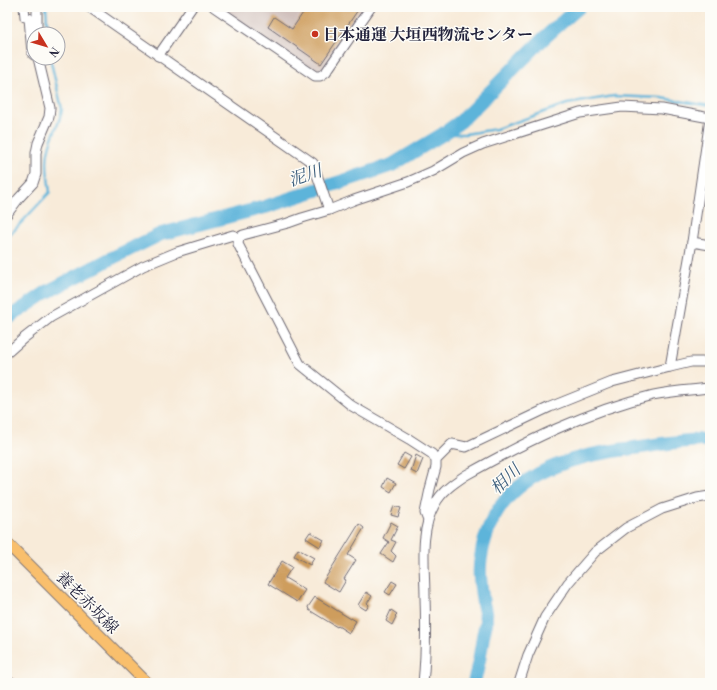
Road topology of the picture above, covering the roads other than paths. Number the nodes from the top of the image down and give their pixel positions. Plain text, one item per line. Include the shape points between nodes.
1 (24, 7) edge
2 (37, 7) edge
3 (89, 7) edge
4 (192, 7) edge
5 (214, 7) edge
6 (371, 7) edge
7 (30, 26) edge
8 (37, 26) edge
9 (158, 56) junction
10 (39, 66) edge
11 (710, 119) edge
12 (328, 208) junction
13 (7, 214) edge
14 (239, 238) junction
15 (692, 242) junction
16 (710, 245) edge
17 (7, 353) edge
18 (710, 362) edge
19 (670, 368) junction
20 (710, 388) edge
21 (436, 460) junction
22 (710, 496) edge
23 (427, 520) junction
24 (7, 543) edge
25 (7, 682) edge
26 (13, 683) edge
27 (147, 683) edge
28 (422, 683) edge
29 (519, 683) edge

1 - 7 street
2 - 8 street
3 - 9 street
4 - 9 street
5 - 6 street via 315,76 320,76 326,72
9 - 12 street via 313,163
10 - 13 street via 50,108 49,117 38,143 36,174 32,184
11 - 12 street via 662,109 622,107 580,113 483,144 408,182
11 - 15 street
12 - 14 street
14 - 17 street via 233,235 177,252 143,266 51,317
14 - 21 street via 238,244 300,364 352,406 409,439 432,454
15 - 16 street
15 - 19 street
18 - 19 street via 691,362
19 - 21 street via 612,382 550,407 466,447 452,444
20 - 23 street via 654,395 571,422 487,463 452,484 434,504
21 - 23 street via 425,514
22 - 29 street via 662,509 626,528 595,552 568,583 545,617
23 - 28 street via 424,538 425,667
24 - 27 main road, 養老赤坂線
25 - 26 street

